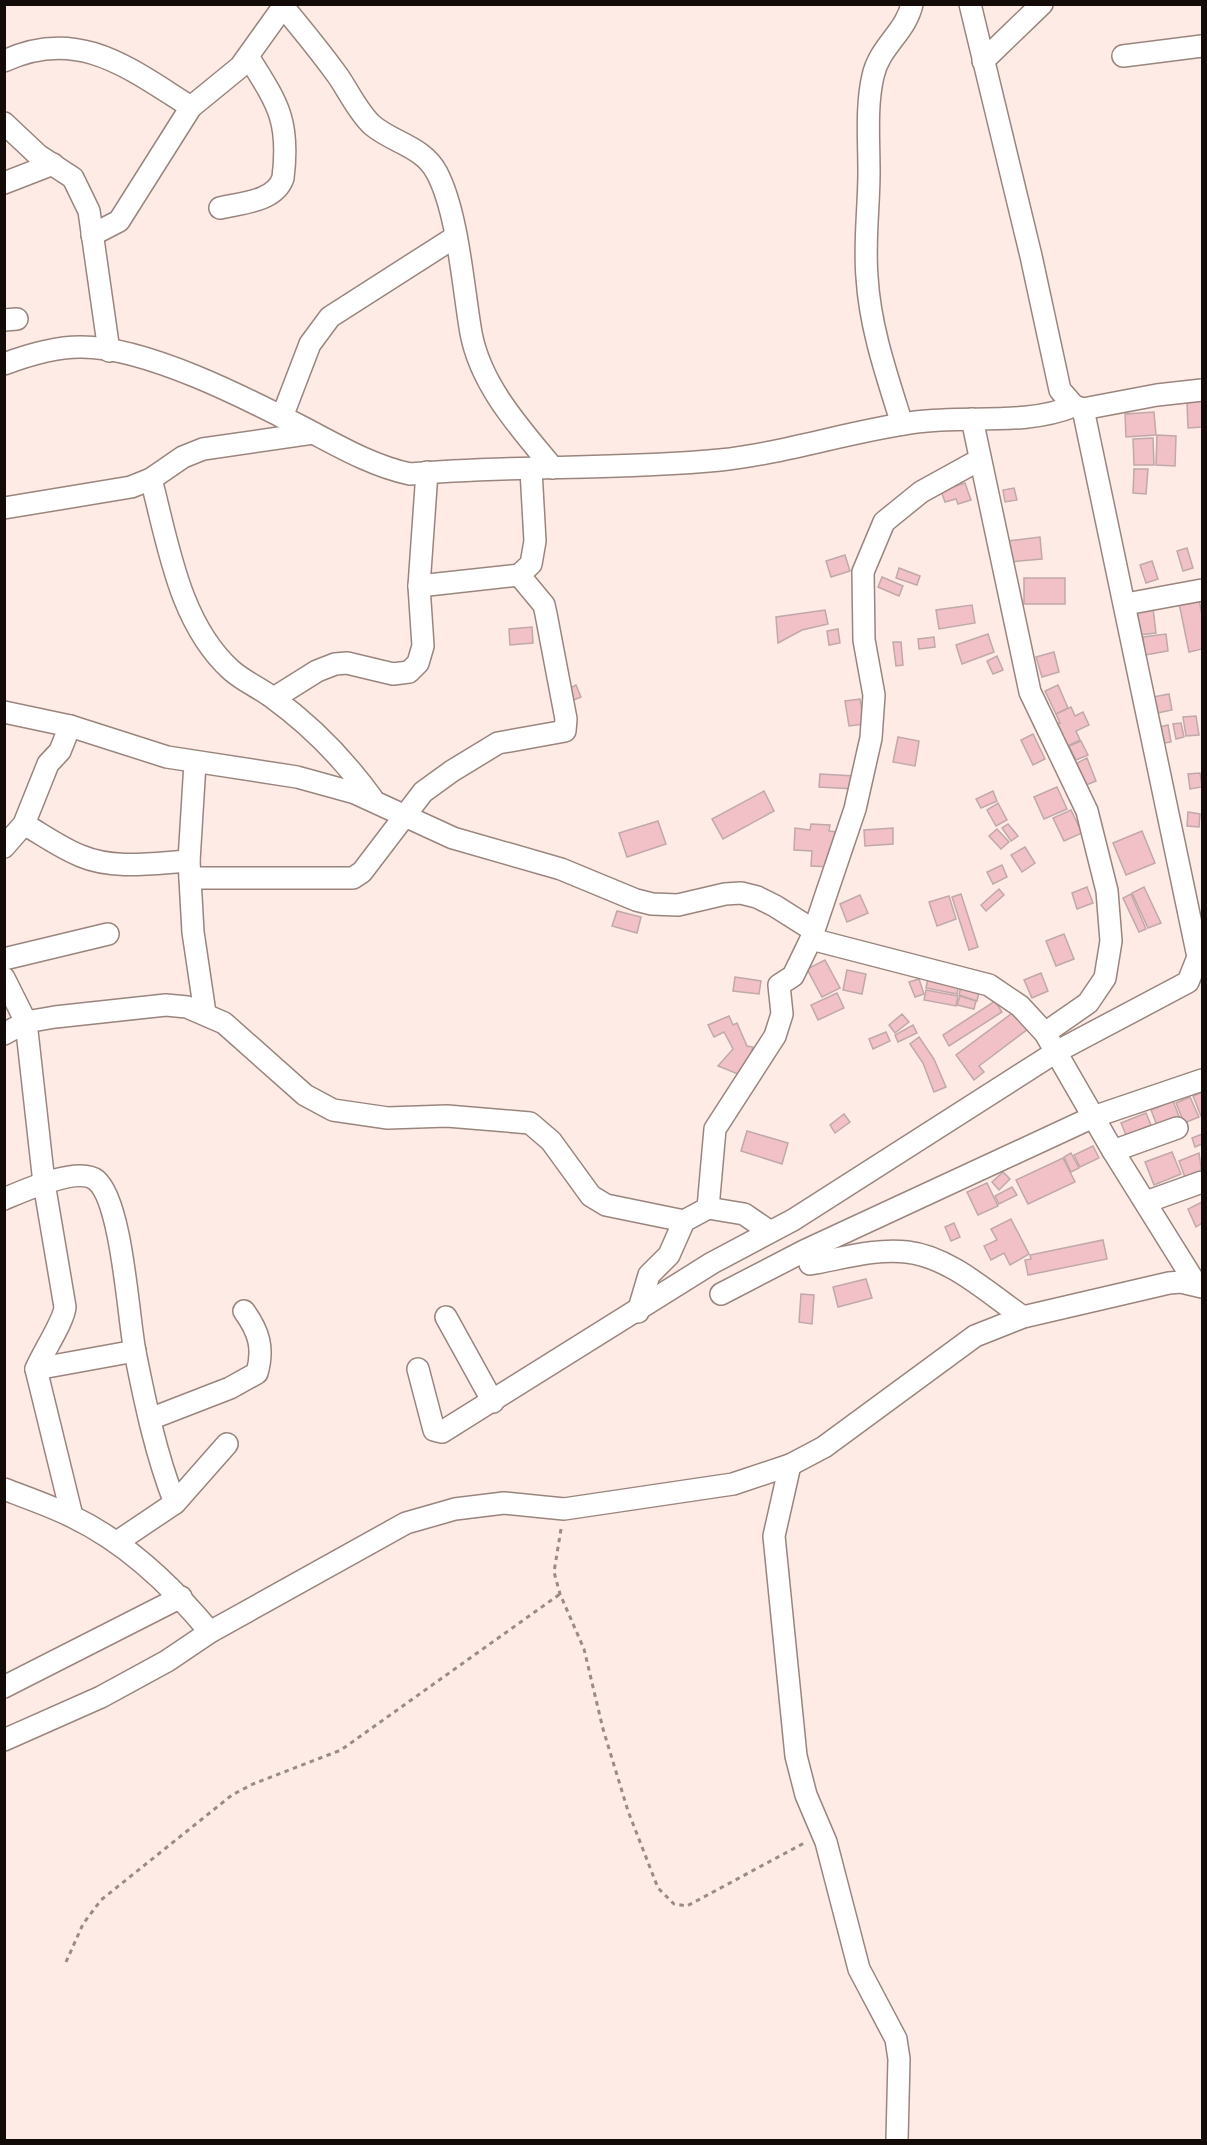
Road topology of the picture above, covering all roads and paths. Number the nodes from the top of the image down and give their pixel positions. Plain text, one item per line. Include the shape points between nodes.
1 (912, 4) edge
2 (970, 4) edge
3 (1042, 4) edge
4 (282, 6) edge
5 (1203, 46) edge
6 (1123, 56) dead end
7 (249, 58) junction
8 (4, 61) edge
9 (983, 62) junction
10 (191, 107) junction
11 (4, 123) edge
12 (53, 164) junction
13 (4, 183) edge
14 (220, 208) dead end
15 (92, 235) junction
16 (455, 237) junction
17 (109, 351) junction
18 (4, 364) edge
19 (1203, 390) edge
20 (1067, 410) junction
21 (282, 417) junction
22 (972, 419) junction
23 (902, 424) junction
24 (313, 433) junction
25 (979, 460) junction
26 (553, 468) junction
27 (531, 470) junction
28 (427, 472) junction
29 (151, 479) junction
30 (4, 508) edge
31 (519, 575) junction
32 (419, 586) junction
33 (1203, 590) edge
34 (1126, 604) junction
35 (273, 698) junction
36 (4, 712) edge
37 (70, 726) junction
38 (195, 763) junction
39 (372, 798) junction
40 (405, 817) junction
41 (24, 824) junction
42 (4, 847) edge
43 (189, 870) junction
44 (108, 934) dead end
45 (812, 934) junction
46 (4, 959) edge
47 (4, 978) edge
48 (205, 1013) junction
49 (26, 1022) junction
50 (1045, 1033) junction
51 (4, 1034) edge
52 (1056, 1052) junction
53 (1203, 1080) edge
54 (1093, 1117) junction
55 (1177, 1128) dead end
56 (1113, 1151) junction
57 (1203, 1182) edge
58 (44, 1183) junction
59 (4, 1199) edge
60 (1146, 1202) junction
61 (708, 1208) junction
62 (793, 1220) junction
63 (684, 1221) junction
64 (769, 1231) junction
65 (807, 1257) junction
66 (1199, 1280) edge
67 (721, 1294) dead end
68 (244, 1311) dead end
69 (638, 1312) junction
70 (446, 1317) dead end
71 (1023, 1317) junction
72 (135, 1351) junction
73 (36, 1369) junction
74 (418, 1369) dead end
75 (493, 1402) junction
76 (150, 1419) junction
77 (227, 1444) dead end
78 (790, 1465) junction
79 (4, 1489) edge
80 (175, 1503) junction
81 (564, 1509) junction
82 (72, 1516) junction
83 (117, 1542) junction
84 (560, 1594) junction
85 (181, 1598) junction
86 (210, 1632) junction
87 (4, 1687) edge
88 (4, 1740) edge
89 (823, 1833) junction
90 (66, 1962) dead end
91 (897, 2140) edge

1 - 23 street via 907,21 887,45 873,75 866,242 875,334
2 - 9 street
3 - 9 street
4 - 7 street
4 - 16 street via 373,125 430,162 443,187
5 - 6 street
7 - 10 street
7 - 14 street via 280,111 284,127 283,178 281,185 265,197
8 - 10 street via 47,47 86,50 115,60
9 - 20 street
10 - 15 street via 119,221
11 - 12 street
12 - 13 street
12 - 15 street via 73,178 82,193
15 - 17 street
16 - 21 street via 330,317 310,344
16 - 26 street via 472,335 483,365 507,411
17 - 18 street via 81,347 32,353
17 - 21 street via 166,365
19 - 20 street
20 - 22 street
20 - 34 street
21 - 24 street
22 - 23 street
22 - 25 street
23 - 26 street via 774,452 722,459
24 - 28 street via 392,470
24 - 29 street via 203,449 183,457
25 - 45 street via 921,492 885,522 863,572 864,640 874,695 871,738 855,809
25 - 50 street via 1030,692 1087,811 1107,891 1111,942 1105,978 1088,1003
26 - 27 street
27 - 28 street
27 - 31 street via 535,541 531,564
28 - 32 street
29 - 30 street via 120,490
29 - 35 street via 175,572 201,630 232,671
31 - 32 street
31 - 40 street via 544,605 566,718 565,731 498,743 423,792
32 - 35 street via 423,646 418,663 409,672 393,674 347,663 335,664
33 - 34 street
34 - 52 street via 1198,957 1188,982
35 - 39 street via 337,751
36 - 37 street
37 - 38 street
37 - 41 street via 60,751 48,764
38 - 39 street via 297,777
38 - 43 street
39 - 40 street
40 - 43 street via 353,878
40 - 45 street via 453,838 561,869 652,904 678,905 725,894 757,897
41 - 42 street
41 - 43 street via 72,852 96,860
43 - 48 street
44 - 46 street
45 - 50 street via 989,985 1005,993
45 - 61 street via 793,976 779,985 782,1014 775,1036 715,1130
47 - 49 street
48 - 49 street via 165,1005
48 - 63 street via 246,1040 305,1095 333,1110 388,1118 447,1116 530,1123 551,1141 591,1196 606,1205
49 - 51 street
49 - 58 street
50 - 52 street
52 - 54 street
52 - 62 street
53 - 54 street
54 - 56 street
54 - 65 street
55 - 56 street
56 - 60 street
57 - 60 street
58 - 59 street
58 - 72 street via 84,1175 95,1179 105,1190 118,1232
58 - 73 street via 65,1306
60 - 66 street
61 - 63 street
61 - 64 street via 744,1214
62 - 64 street
62 - 65 street
63 - 69 street via 669,1255 649,1275
64 - 69 street
65 - 67 street
65 - 71 street via 905,1251 931,1257
66 - 71 street via 1169,1283
68 - 76 street via 257,1329 262,1356 257,1373 230,1388
69 - 75 street
70 - 75 street
71 - 78 street via 975,1336 824,1447
72 - 73 street
72 - 76 street
73 - 82 street
74 - 75 street via 434,1430 442,1432
76 - 80 street via 163,1474
77 - 80 street
78 - 81 street via 732,1484
78 - 89 street via 774,1536 796,1756 806,1795
79 - 82 street
80 - 83 street
81 - 84 path via 554,1572
81 - 86 street via 504,1503 454,1509 406,1524
82 - 83 street
83 - 85 street
84 - 89 path via 584,1649 628,1811 658,1888 674,1904 687,1906
84 - 90 path via 341,1750 232,1795 101,1900 83,1924
85 - 86 street
85 - 87 street
86 - 88 street via 101,1697
89 - 91 street via 858,1969 896,2039

